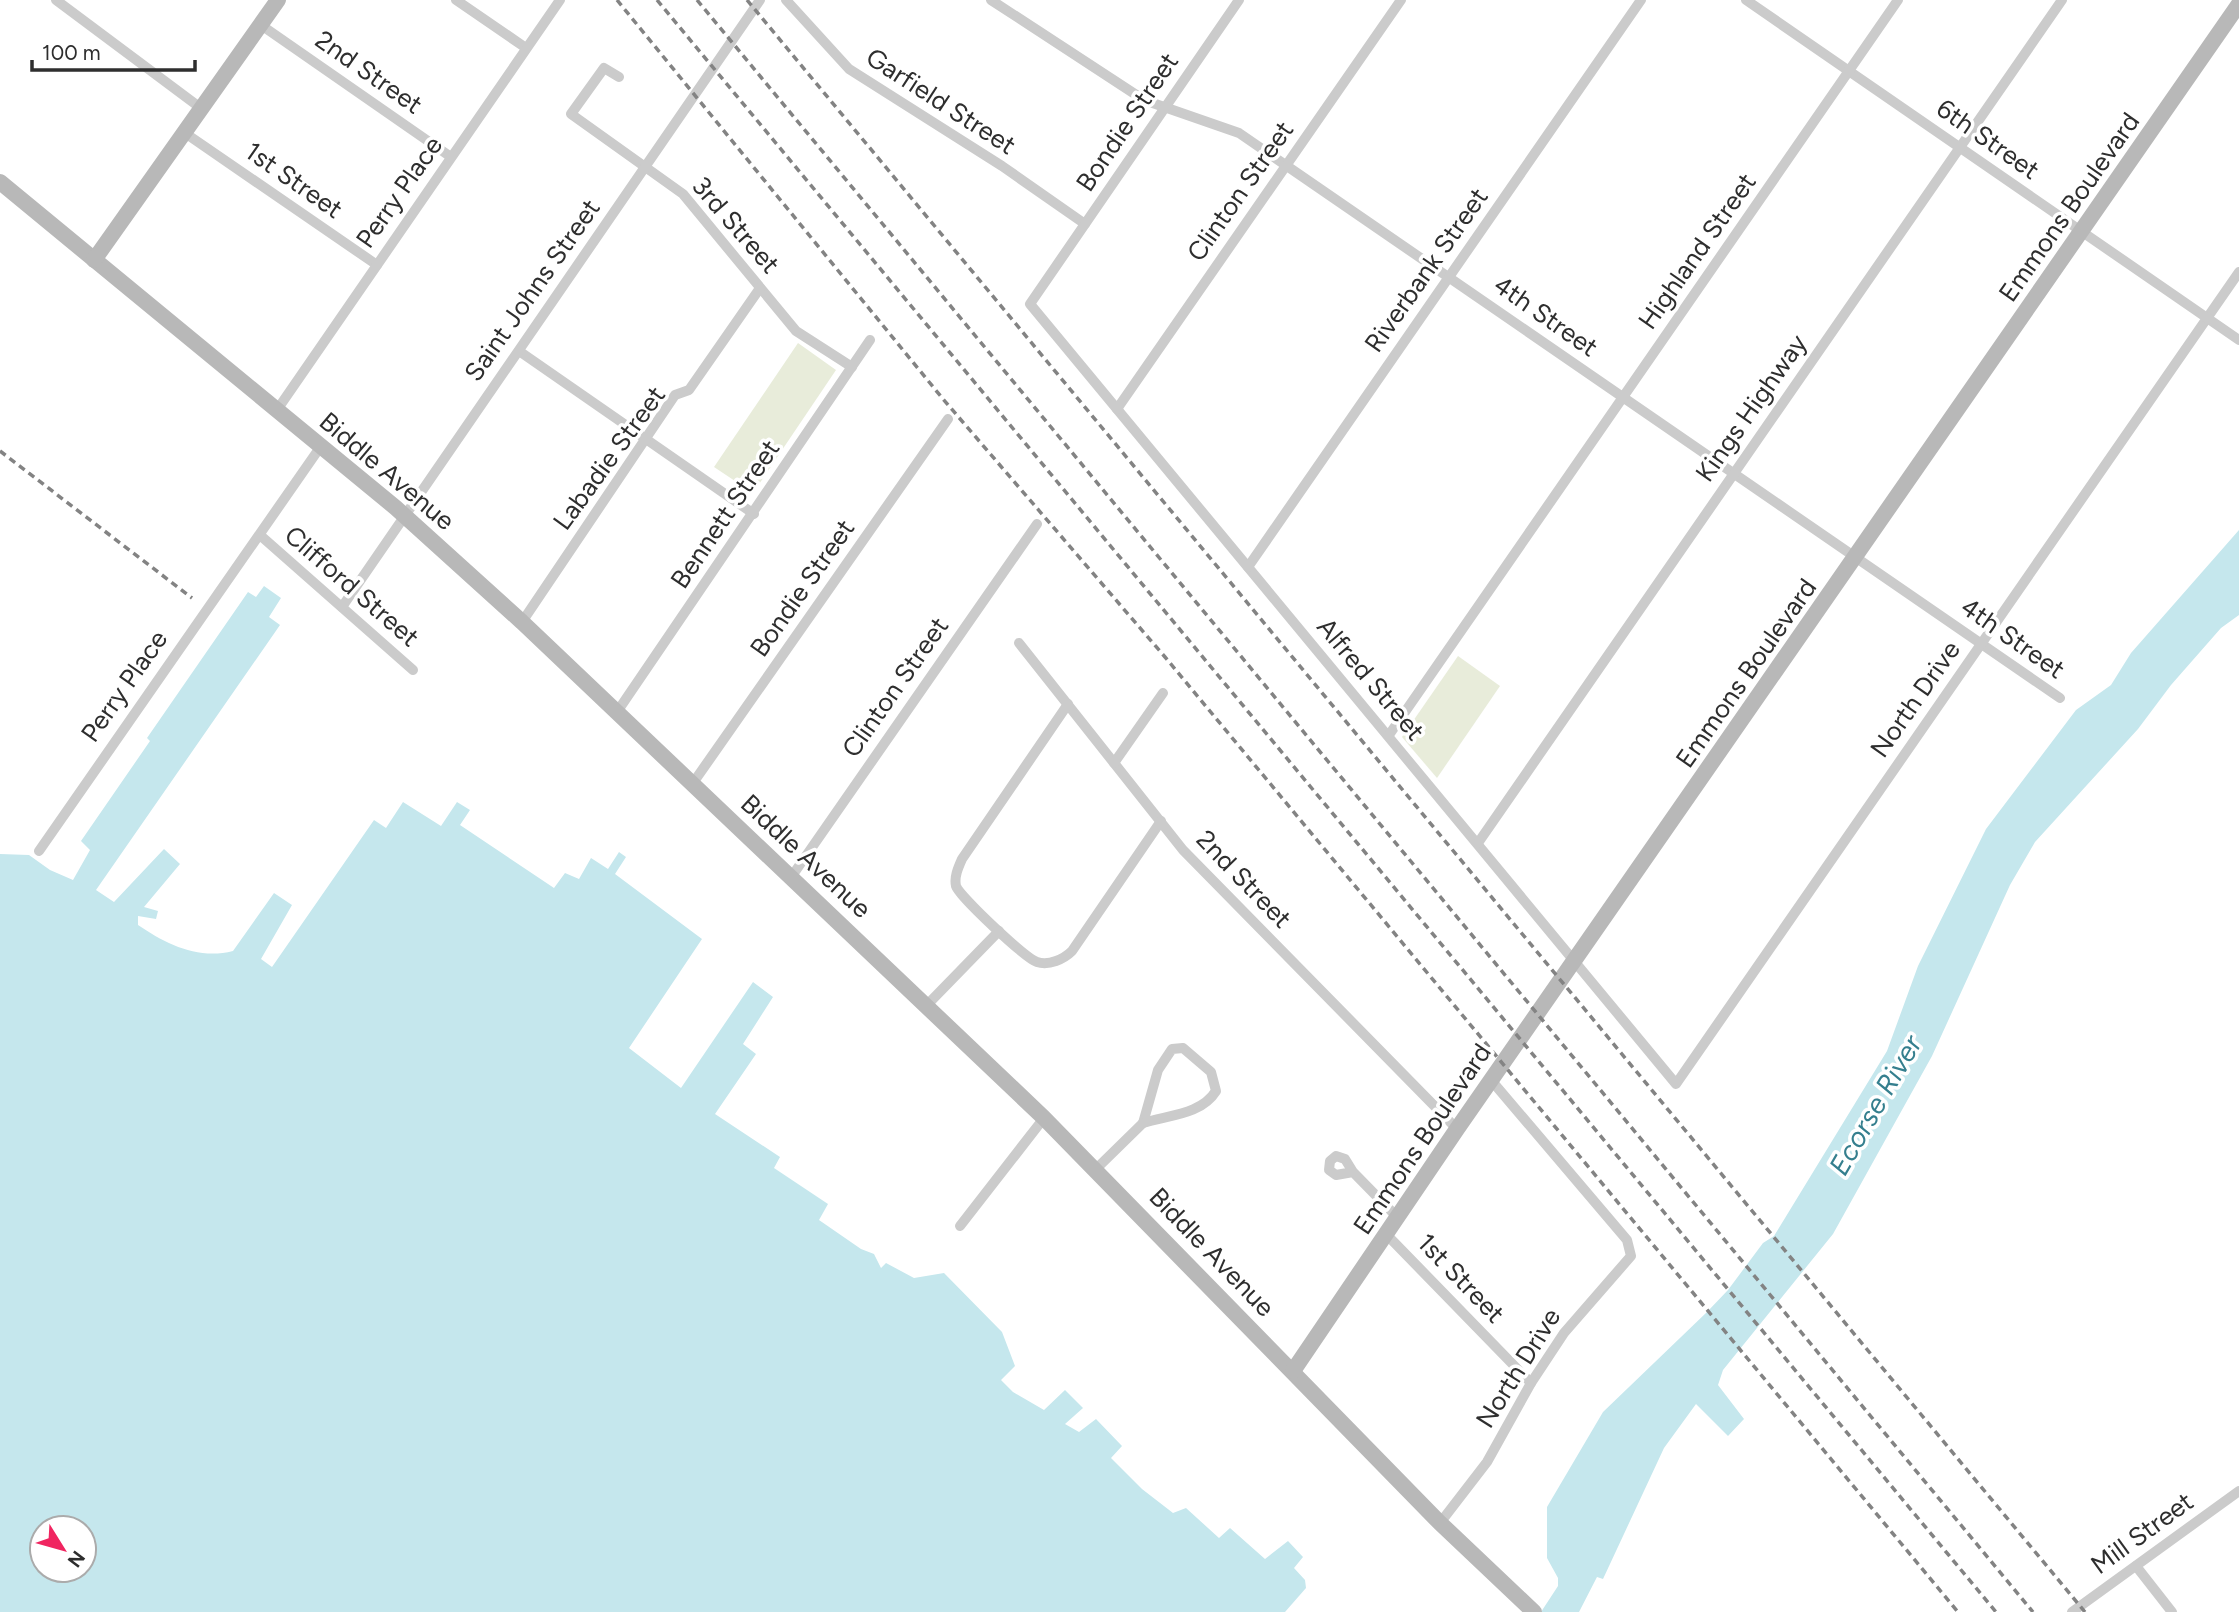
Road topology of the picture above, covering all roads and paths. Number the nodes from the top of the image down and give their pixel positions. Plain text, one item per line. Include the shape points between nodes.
1 (56, 0) edge
2 (278, 0) edge
3 (456, 0) edge
4 (560, 0) edge
5 (760, 0) edge
6 (786, 0) edge
7 (991, 0) edge
8 (1239, 0) edge
9 (1401, 0) edge
10 (1641, 0) edge
11 (1746, 0) edge
12 (1898, 0) edge
13 (2062, 0) edge
14 (2239, 4) edge
15 (261, 25) junction
16 (526, 48) junction
17 (1849, 71) junction
18 (619, 77) dead end
19 (202, 109) junction
20 (1164, 109) junction
21 (185, 133) junction
22 (1960, 147) junction
23 (451, 156) junction
24 (1286, 165) junction
25 (645, 167) junction
26 (0, 182) edge
27 (1085, 224) junction
28 (2082, 231) junction
29 (94, 260) junction
30 (377, 265) junction
31 (2239, 272) edge
32 (1448, 277) junction
33 (760, 288) junction
34 (1030, 304) joint
35 (2208, 318) junction
36 (870, 340) dead end
37 (2239, 340) edge
38 (519, 351) junction
39 (852, 367) junction
40 (1623, 397) junction
41 (1117, 409) junction
42 (276, 410) junction
43 (948, 419) dead end
44 (646, 439) junction
45 (321, 446) junction
46 (1733, 473) junction
47 (754, 513) junction
48 (405, 516) junction
49 (1037, 524) dead end
50 (261, 536) junction
51 (1856, 558) junction
52 (1248, 567) junction
53 (342, 607) junction
54 (522, 622) junction
55 (1018, 643) dead end
56 (1982, 643) junction
57 (413, 670) dead end
58 (1163, 693) dead end
59 (2060, 698) dead end
60 (1068, 704) junction
61 (617, 712) junction
62 (1389, 735) junction
63 (1114, 763) junction
64 (693, 783) junction
65 (1161, 821) junction
66 (1478, 843) junction
67 (39, 850) dead end
68 (792, 876) junction
69 (999, 931) junction
70 (1576, 961) junction
71 (927, 1005) junction
72 (1491, 1080) junction
73 (1675, 1084) joint
74 (1044, 1118) junction
75 (1143, 1123) junction
76 (1457, 1129) junction
77 (1096, 1169) junction
78 (1353, 1172) dead end
79 (1399, 1219) junction
80 (960, 1226) dead end
81 (1387, 1235) junction
82 (1293, 1371) junction
83 (1531, 1383) junction
84 (2239, 1491) edge
85 (1440, 1523) junction
86 (2136, 1566) junction
87 (1534, 1612) edge
88 (2072, 1612) edge
89 (2172, 1612) edge

1 - 19 street
2 - 15 main road
3 - 16 street
4 - 16 street, Perry Place
5 - 25 street, Saint Johns Street
6 - 27 street, Garfield Street via 849,69
7 - 20 street, 4th Street
8 - 20 street, Bondie Street
9 - 24 street, Clinton Street
10 - 32 street, Riverbank Street
11 - 17 street, 6th Street
12 - 17 street, Highland Street
13 - 22 street, Kings Highway
14 - 28 main road, Emmons Boulevard
15 - 19 main road
15 - 23 street, 2nd Street
16 - 23 street, Perry Place
17 - 22 street, 6th Street
17 - 40 street, Highland Street
18 - 25 street, 3rd Street via 604,68 571,114
19 - 21 main road
20 - 24 street, 4th Street via 1239,133
20 - 27 street, Bondie Street
21 - 29 main road
21 - 30 street, 1st Street
22 - 28 street, 6th Street
22 - 46 street, Kings Highway
23 - 30 street, Perry Place
24 - 32 street, 4th Street
24 - 41 street, Clinton Street
25 - 33 street, 3rd Street via 683,194
25 - 38 street, Saint Johns Street
26 - 29 main road, Biddle Avenue
27 - 34 street, Bondie Street
28 - 35 street, 6th Street
28 - 51 main road, Emmons Boulevard
29 - 42 main road, Biddle Avenue
30 - 42 street, Perry Place
31 - 35 street, North Drive
32 - 40 street, 4th Street
32 - 52 street, Riverbank Street
33 - 39 street, 3rd Street via 796,331
33 - 44 street, Labadie Street via 689,390 675,396
34 - 41 street, Alfred Street
35 - 37 street, 6th Street
35 - 56 street, North Drive
36 - 39 street, Bennett Street
38 - 44 street
38 - 48 street, Saint Johns Street
39 - 47 street, Bennett Street
40 - 46 street, 4th Street
40 - 62 street, Highland Street
41 - 52 street, Alfred Street
42 - 45 main road, Biddle Avenue
43 - 64 street, Bondie Street
44 - 47 street
44 - 54 street, Labadie Street
45 - 48 main road, Biddle Avenue
45 - 50 street, Perry Place
46 - 51 street, 4th Street
46 - 66 street, Kings Highway
47 - 61 street, Bennett Street
48 - 53 street, Saint Johns Street
48 - 54 main road, Biddle Avenue
49 - 68 street, Clinton Street
50 - 53 street, Clifford Street
50 - 67 street, Perry Place via 220,587
51 - 56 street, 4th Street
51 - 70 main road, Emmons Boulevard
52 - 62 street, Alfred Street
53 - 57 street, Clifford Street
54 - 61 main road, Biddle Avenue
55 - 60 street, 2nd Street
56 - 59 street, 4th Street
56 - 73 street, North Drive
58 - 63 street
60 - 63 street, 2nd Street
60 - 69 street via 958,867 958,892
61 - 64 main road, Biddle Avenue
62 - 66 street, Alfred Street
63 - 65 street, 2nd Street
64 - 68 main road, Biddle Avenue
65 - 69 street via 1068,955 1037,962
65 - 76 street, 2nd Street via 1184,850
66 - 70 street, Alfred Street
68 - 71 main road, Biddle Avenue
69 - 71 street
70 - 72 main road, Emmons Boulevard
70 - 73 street, Alfred Street
71 - 74 main road, Biddle Avenue
72 - 76 main road, Emmons Boulevard
72 - 83 street, North Drive via 1627,1240 1631,1256 1571,1323
74 - 77 main road, Biddle Avenue
74 - 80 street
75 - 75 street via 1191,1111 1211,1099 1216,1082 1188,1050 1172,1049 1164,1058
75 - 77 street
76 - 79 main road, Emmons Boulevard
77 - 82 main road, Biddle Avenue
78 - 79 street
79 - 81 main road, Emmons Boulevard
81 - 82 main road, Emmons Boulevard
81 - 83 street, 1st Street
82 - 85 main road, Biddle Avenue
83 - 85 street, North Drive via 1487,1462
84 - 86 street, Mill Street
85 - 87 main road, Biddle Avenue
86 - 88 street, Mill Street
86 - 89 street

